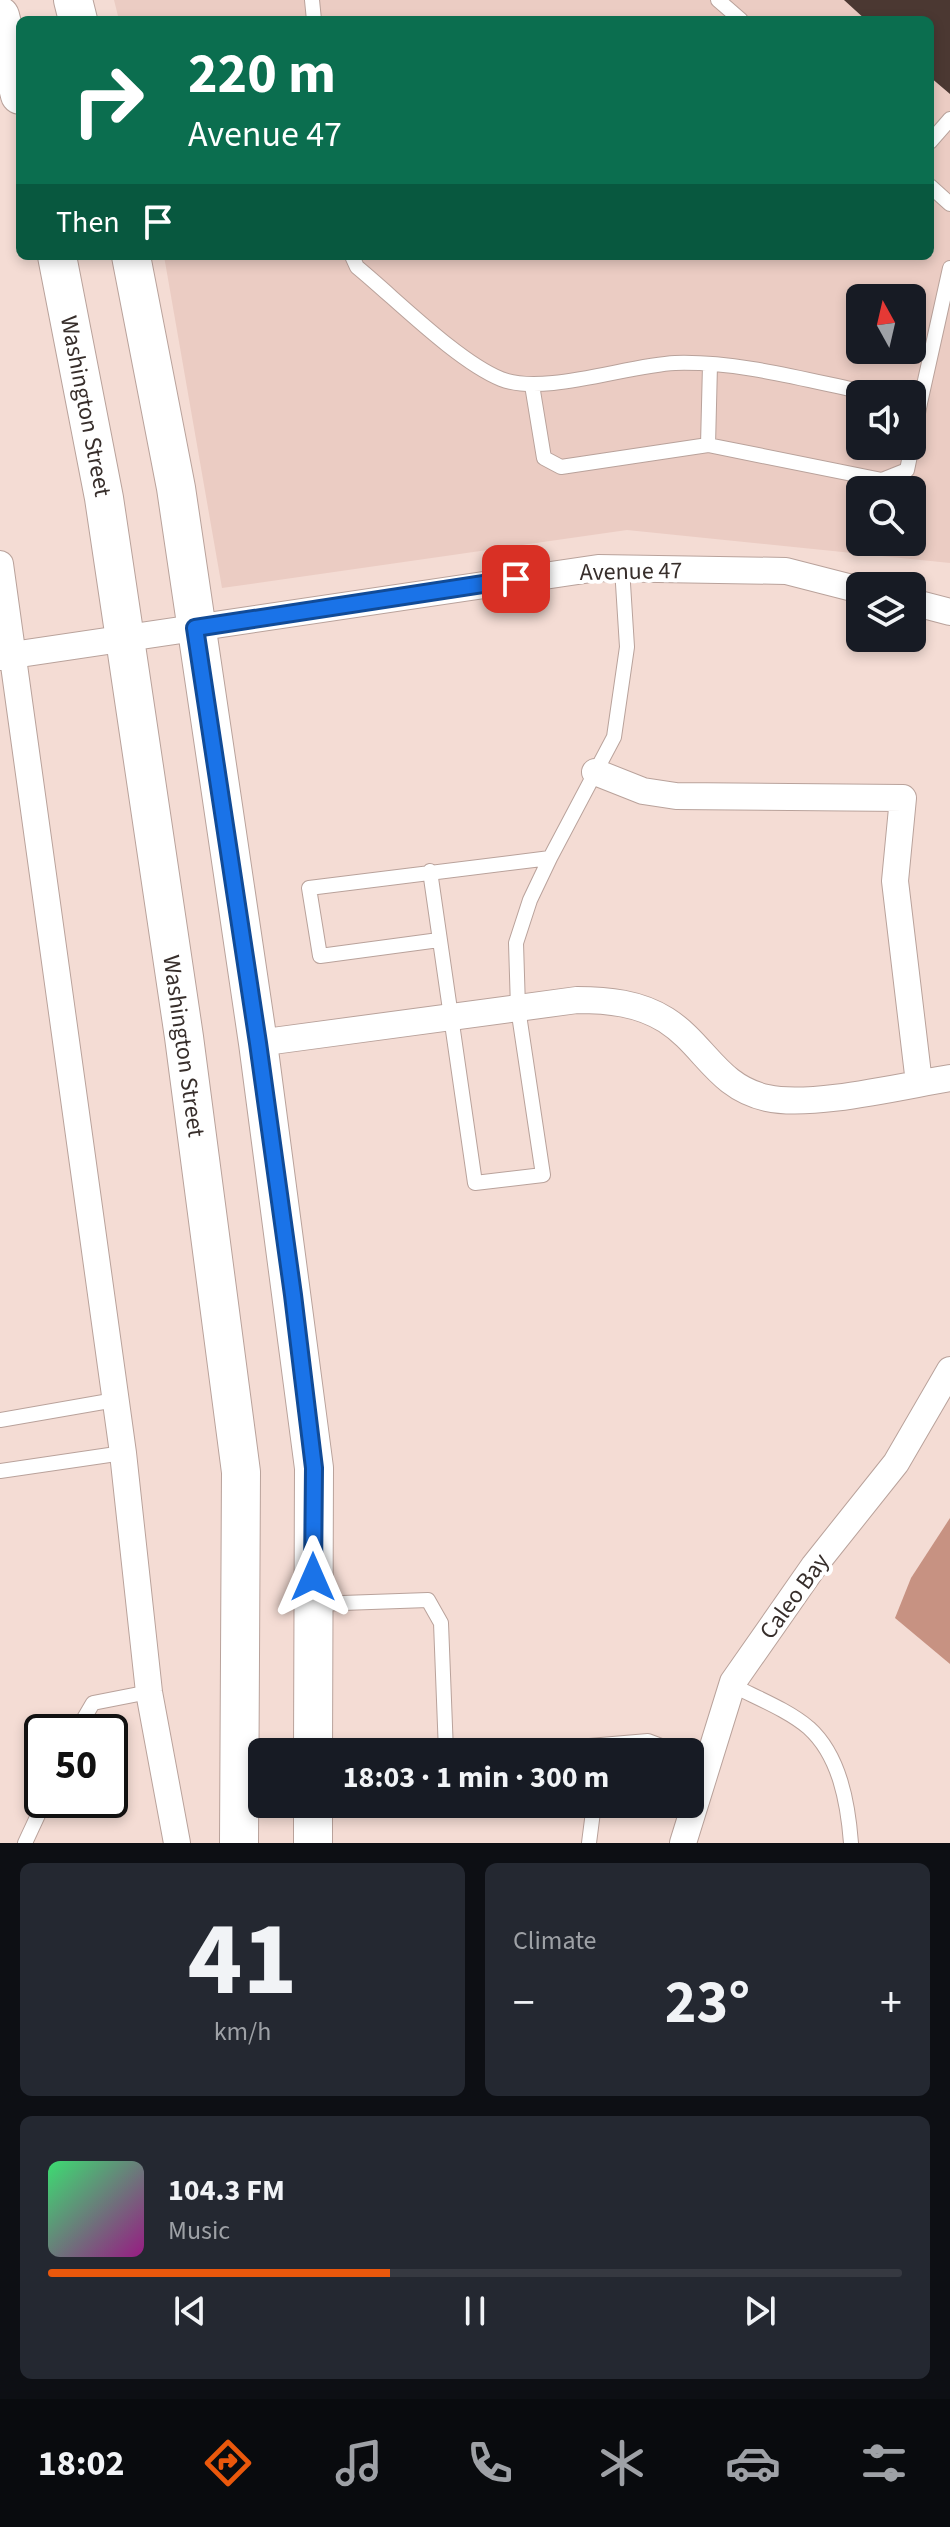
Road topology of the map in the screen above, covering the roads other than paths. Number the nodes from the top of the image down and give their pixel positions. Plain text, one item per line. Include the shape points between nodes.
1 (718, 0) edge
2 (0, 16) edge
3 (736, 16) edge
4 (16, 79) edge
5 (950, 119) edge
6 (934, 137) edge
7 (934, 190) edge
8 (950, 204) edge
9 (58, 260) edge
10 (132, 260) edge
11 (354, 260) edge
12 (950, 268) edge
13 (710, 365) junction
14 (922, 380) edge
15 (532, 385) junction
16 (846, 389) edge
17 (708, 445) junction
18 (909, 460) edge
19 (0, 564) edge
20 (622, 568) junction
21 (846, 586) edge
22 (926, 606) edge
23 (950, 612) edge
24 (179, 630) junction
25 (125, 639) junction
26 (7, 656) edge
27 (595, 772) junction
28 (550, 858) junction
29 (430, 871) junction
30 (439, 940) junction
31 (518, 1008) junction
32 (449, 1017) junction
33 (258, 1043) junction
34 (950, 1078) edge
35 (919, 1083) junction
36 (948, 1377) edge
37 (115, 1400) junction
38 (0, 1420) edge
39 (123, 1453) junction
40 (0, 1471) edge
41 (313, 1604) junction
42 (732, 1685) junction
43 (149, 1695) junction
44 (87, 1714) edge
45 (313, 1738) edge
46 (445, 1738) edge
47 (704, 1749) edge
48 (37, 1818) edge
49 (313, 1818) edge
50 (592, 1818) edge
51 (688, 1818) edge
52 (25, 1843) edge
53 (177, 1843) edge
54 (239, 1843) edge
55 (313, 1843) edge
56 (589, 1843) edge
57 (683, 1843) edge
58 (851, 1843) edge

1 - 3 lane
2 - 4 main road
5 - 6 lane
7 - 8 lane
9 - 25 main road, Washington Street
10 - 24 main road via 176,488
11 - 15 lane via 475,366 504,380
12 - 14 lane
13 - 15 lane via 674,363
13 - 16 lane
13 - 17 lane
15 - 17 lane via 544,458 561,467
17 - 18 lane via 882,480 907,470
19 - 26 street
20 - 21 street, Avenue 47 via 786,571
20 - 24 street, Avenue 47 via 463,586
20 - 27 lane via 627,647 623,687 614,737
22 - 23 street
24 - 25 street, Avenue 47
24 - 33 main road
25 - 26 street, Avenue 47
25 - 54 main road, Washington Street via 241,1472
26 - 37 street
27 - 28 lane
27 - 35 street via 643,791 676,796 903,798 895,881
28 - 29 lane
28 - 31 lane via 516,943
29 - 30 lane
29 - 30 lane via 309,888 320,956
30 - 32 lane
31 - 32 street
31 - 32 lane via 543,1175 475,1183
31 - 35 street via 577,1000 639,1008 667,1021 737,1087 766,1098 797,1102
32 - 33 street
33 - 41 main road via 314,1468
34 - 35 street
36 - 42 street, Caleo Bay via 896,1463 814,1566
37 - 38 lane
37 - 39 street
39 - 40 lane
39 - 43 street
41 - 45 main road
41 - 46 lane via 428,1600 441,1623
42 - 47 street, Caleo Bay
42 - 58 lane via 810,1729 843,1786
43 - 44 lane via 93,1703
43 - 53 street
48 - 52 lane
49 - 55 main road
50 - 56 lane
51 - 57 street, Caleo Bay

